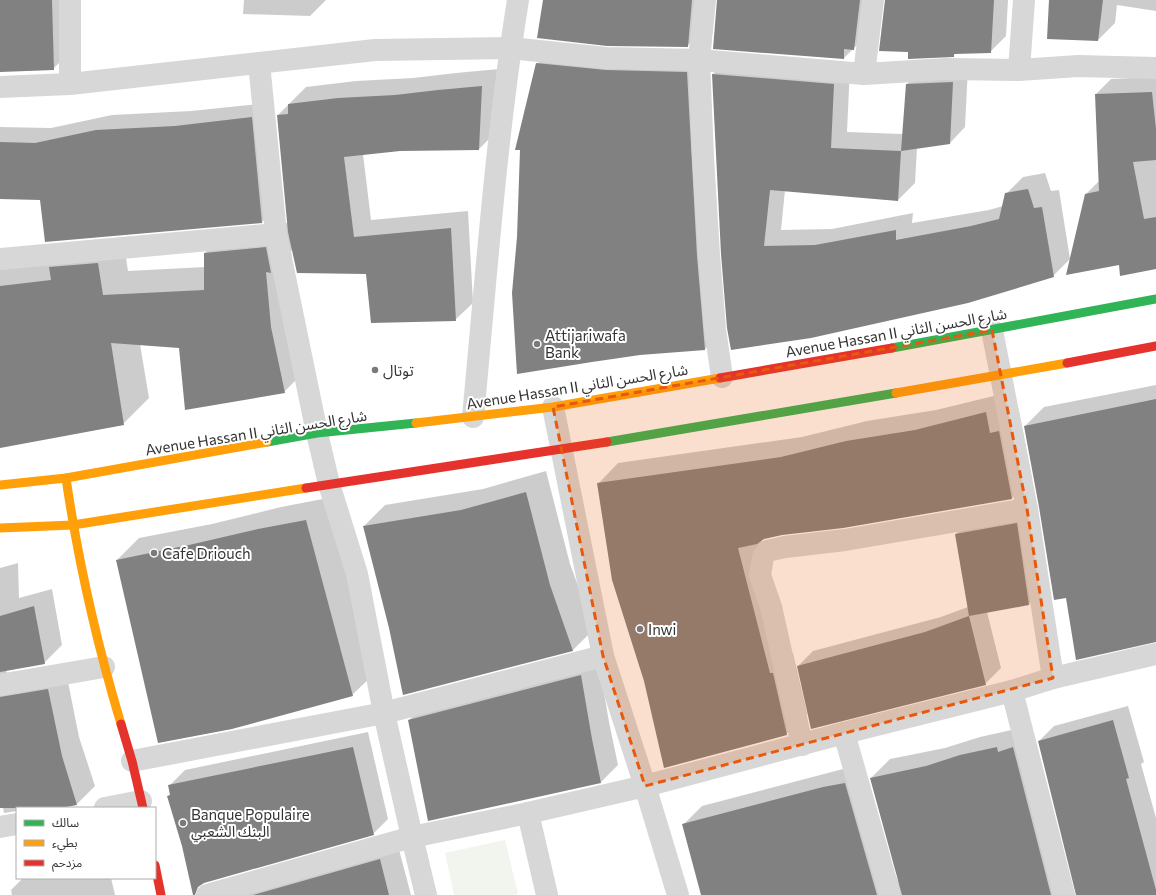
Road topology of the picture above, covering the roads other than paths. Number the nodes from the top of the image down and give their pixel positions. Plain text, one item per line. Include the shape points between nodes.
1 (70, 0) edge
2 (518, 0) edge
3 (705, 0) edge
4 (873, 0) edge
5 (1024, 0) edge
6 (510, 48) junction
7 (699, 60) junction
8 (259, 63) junction
9 (1156, 68) edge
10 (1019, 70) junction
11 (864, 74) junction
12 (70, 84) junction
13 (0, 88) edge
14 (276, 234) junction
15 (0, 259) edge
16 (1156, 299) edge
17 (992, 330) junction
18 (1156, 346) edge
19 (1001, 375) junction
20 (722, 377) junction
21 (553, 407) junction
22 (473, 417) junction
23 (317, 433) junction
24 (562, 450) junction
25 (66, 478) junction
26 (329, 484) junction
27 (0, 485) edge
28 (1027, 509) junction
29 (73, 525) junction
30 (0, 528) edge
31 (1156, 654) edge
32 (603, 656) junction
33 (104, 667) junction
34 (1053, 678) junction
35 (0, 685) edge
36 (1012, 691) junction
37 (384, 713) junction
38 (844, 733) junction
39 (802, 745) junction
40 (132, 761) junction
41 (645, 786) junction
42 (142, 805) edge
43 (117, 807) edge
44 (528, 813) junction
45 (16, 824) edge
46 (0, 827) edge
47 (412, 837) junction
48 (156, 869) edge
49 (162, 895) edge
50 (206, 895) edge
51 (426, 895) edge
52 (547, 895) edge
53 (678, 895) edge
54 (890, 895) edge
55 (1064, 895) edge

1 - 12 street
2 - 6 street
3 - 7 street
4 - 11 street
5 - 10 street
6 - 7 street via 606,58
6 - 8 street via 375,50
6 - 22 street
7 - 11 street
7 - 20 street via 709,255
8 - 12 street
8 - 14 street
9 - 10 street via 1078,66
10 - 11 street via 946,69
12 - 13 street
14 - 15 street
14 - 23 street
16 - 17 main road, Avenue Hassan II شارع الحسن الثاني
17 - 19 street
17 - 20 main road, Avenue Hassan II شارع الحسن الثاني
18 - 19 main road
19 - 24 main road
19 - 28 street
20 - 21 main road, Avenue Hassan II شارع الحسن الثاني
21 - 22 main road, Avenue Hassan II شارع الحسن الثاني
21 - 24 street
22 - 23 main road, Avenue Hassan II شارع الحسن الثاني
23 - 25 main road, Avenue Hassan II شارع الحسن الثاني
23 - 26 street
24 - 26 main road
24 - 32 street
25 - 27 main road, Avenue Hassan II شارع الحسن الثاني
25 - 29 main road
26 - 29 main road
26 - 37 street via 357,574
28 - 34 street
28 - 39 street via 767,552 763,557 760,576 771,607
29 - 30 main road
29 - 33 main road
31 - 34 street
32 - 37 street
32 - 41 street
33 - 35 street
33 - 40 main road
34 - 36 street
36 - 38 street
36 - 55 street
37 - 40 street
37 - 47 street
38 - 39 street
38 - 54 street
39 - 41 street
40 - 42 main road
41 - 44 street
41 - 53 street
42 - 43 street
44 - 47 street
44 - 52 street
45 - 46 street
47 - 50 street
47 - 51 street
48 - 49 main road

